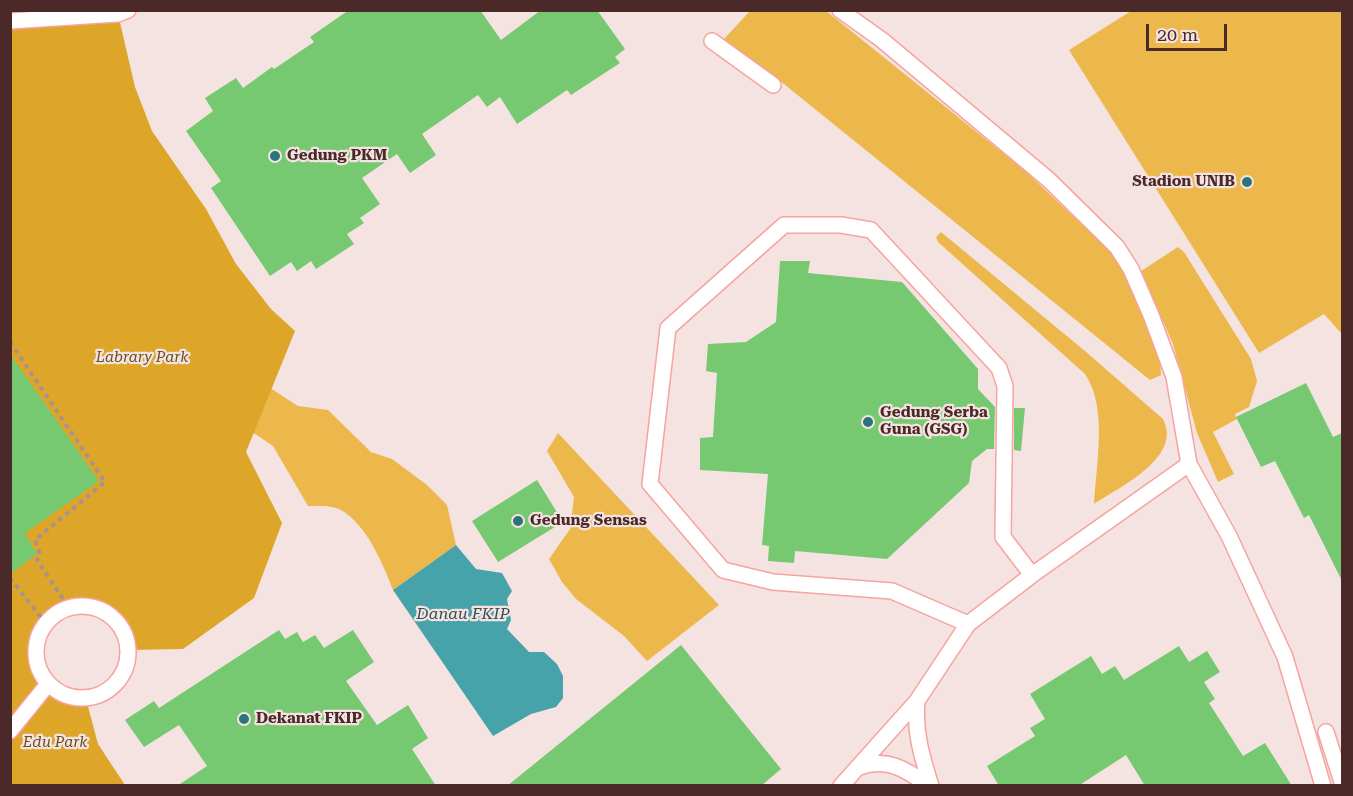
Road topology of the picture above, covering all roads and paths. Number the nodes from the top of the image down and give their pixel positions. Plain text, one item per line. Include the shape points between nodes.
1 (128, 10) edge
2 (840, 10) edge
3 (10, 21) edge
4 (712, 41) dead end
5 (773, 85) dead end
6 (10, 342) edge
7 (1189, 464) junction
8 (1032, 575) junction
9 (10, 578) edge
10 (69, 608) junction
11 (46, 624) junction
12 (968, 624) junction
13 (48, 684) junction
14 (917, 701) junction
15 (10, 731) edge
16 (1326, 732) dead end
17 (857, 768) junction
18 (1342, 782) edge
19 (841, 786) edge
20 (930, 786) edge
21 (1323, 786) edge

1 - 3 lane via 118,14
2 - 7 lane via 882,40 1049,180 1117,247 1147,305 1174,377
4 - 5 lane
6 - 10 path via 105,482 35,540 40,554 37,560
7 - 8 lane
7 - 21 lane via 1229,536 1285,657
8 - 12 lane
8 - 12 lane via 1003,537 1005,386 999,368 871,230 841,225 784,225 668,328 650,484 723,570 773,582 892,591
9 - 11 path
10 - 11 lane
10 - 13 lane via 81,605 100,609 116,620 126,636 128,664 122,677 100,695 86,699 69,697
11 - 13 lane via 37,640 36,658
12 - 14 lane
13 - 15 lane
14 - 17 lane
14 - 20 lane via 918,741
16 - 18 lane
17 - 19 lane
17 - 20 lane via 884,762

